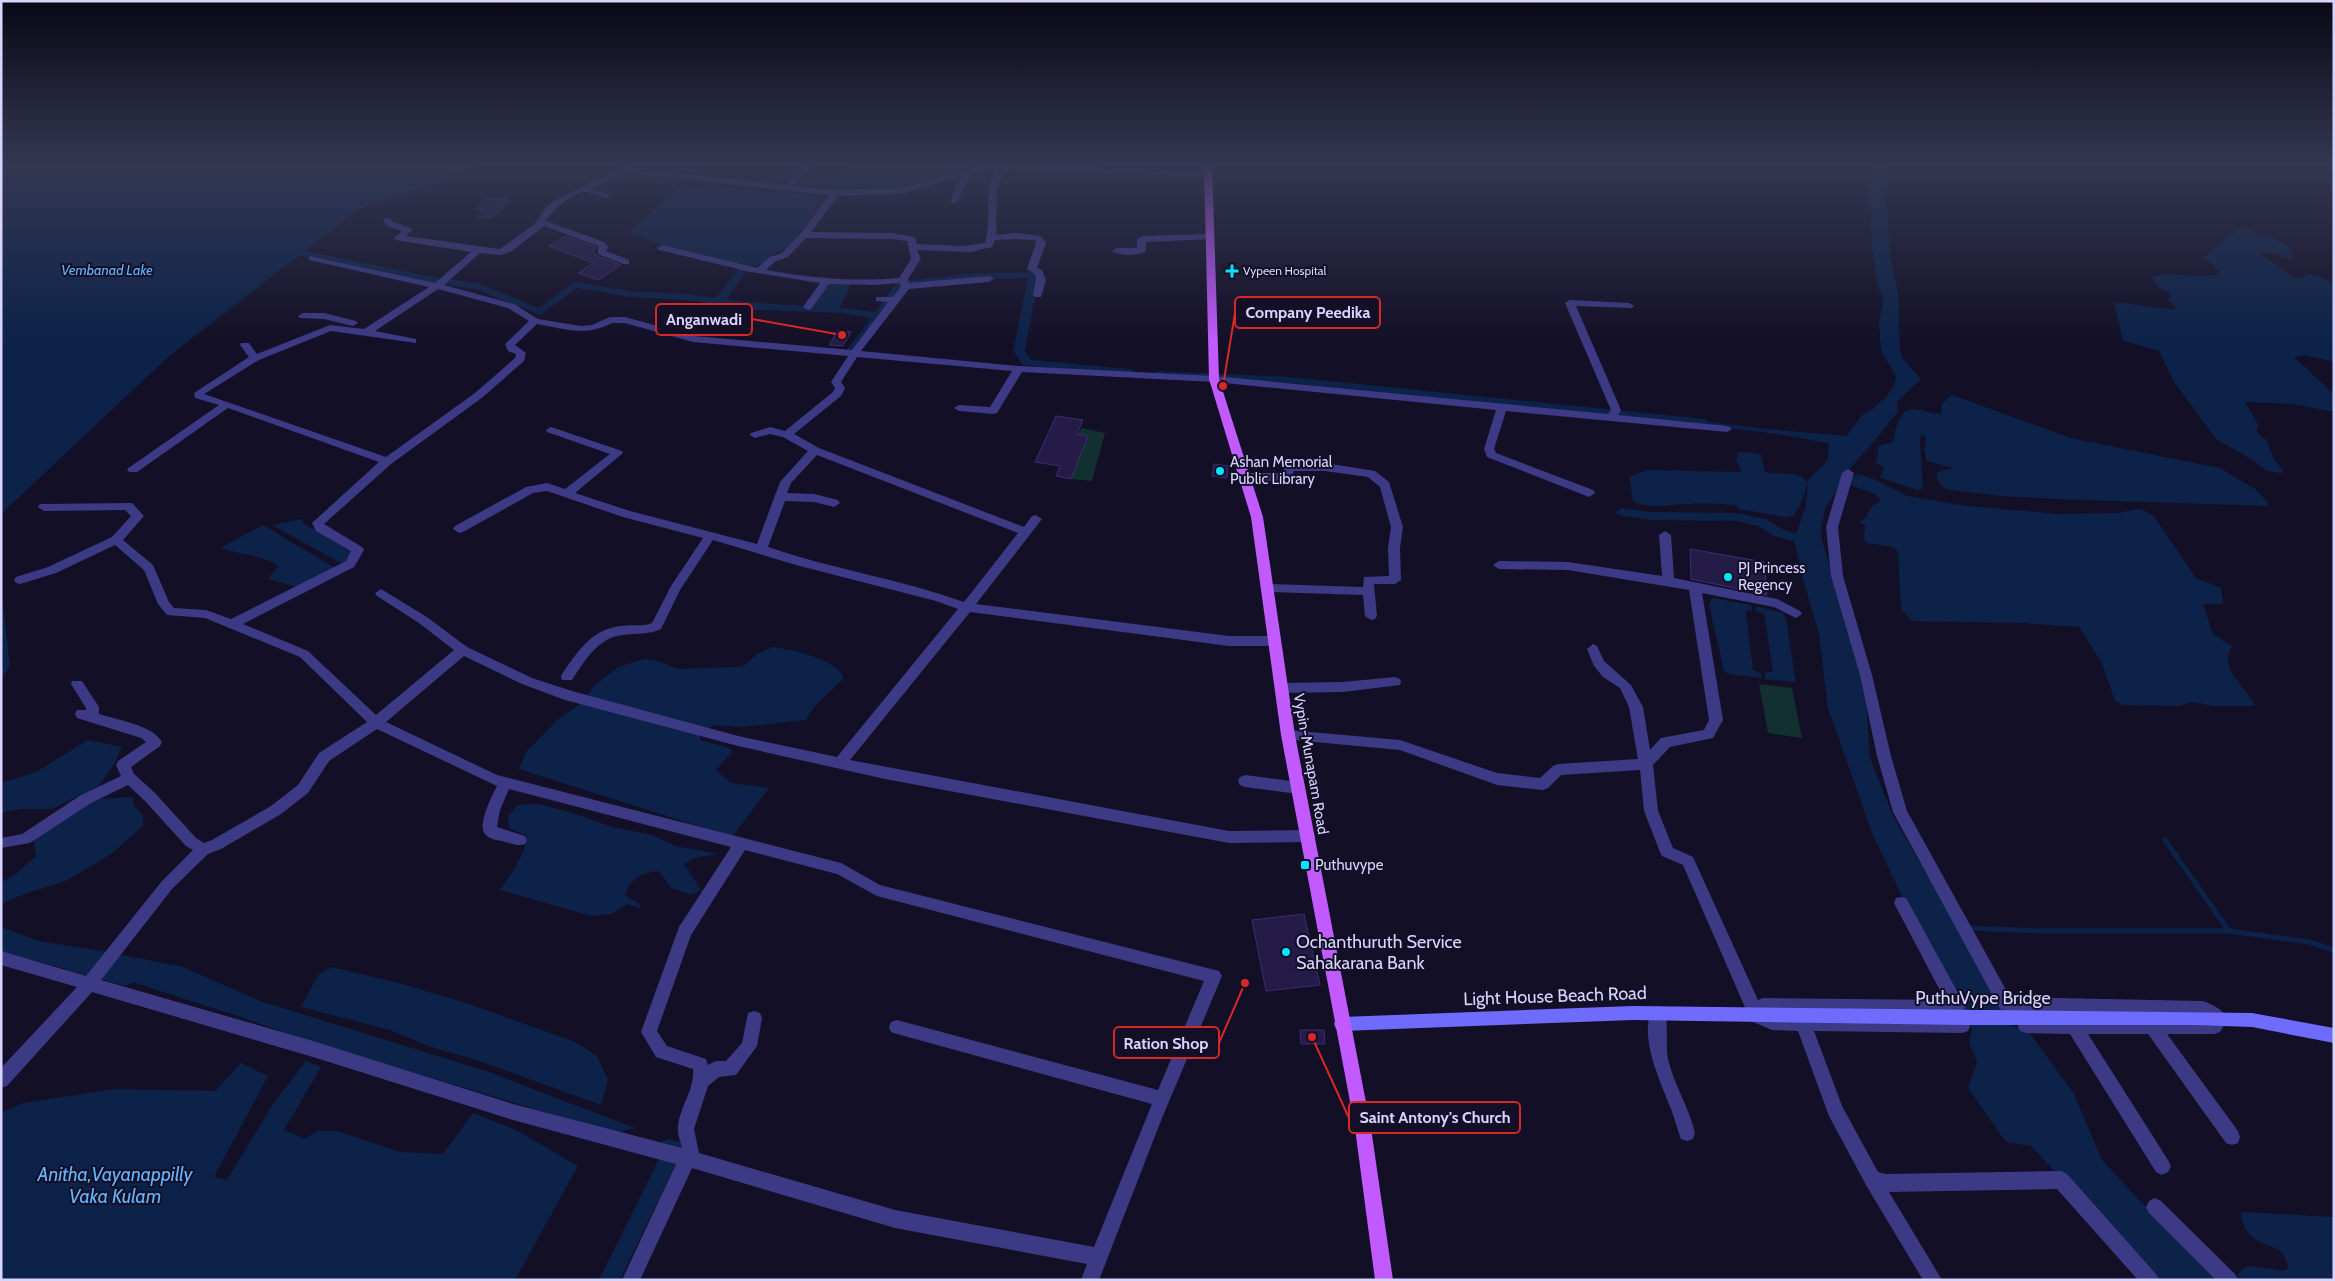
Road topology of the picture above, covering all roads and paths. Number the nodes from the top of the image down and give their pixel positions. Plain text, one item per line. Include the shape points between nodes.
1 (390, 224) edge
2 (540, 224) edge
3 (547, 224) edge
4 (812, 224) edge
5 (992, 224) edge
6 (1210, 224) edge
7 (804, 235) junction
8 (1210, 237) junction
9 (992, 238) junction
10 (912, 247) junction
11 (662, 248) dead end
12 (478, 250) junction
13 (1118, 251) dead end
14 (312, 258) dead end
15 (626, 262) dead end
16 (753, 269) junction
17 (989, 279) dead end
18 (827, 280) junction
19 (441, 283) junction
20 (904, 283) junction
21 (1038, 295) dead end
22 (879, 299) dead end
23 (895, 300) junction
24 (1629, 306) dead end
25 (808, 307) dead end
26 (303, 316) dead end
27 (535, 320) junction
28 (369, 330) junction
29 (412, 341) dead end
30 (245, 345) dead end
31 (854, 354) junction
32 (255, 358) junction
33 (1018, 369) junction
34 (1213, 375) junction
35 (228, 404) junction
36 (959, 408) dead end
37 (1502, 408) junction
38 (1613, 414) junction
39 (1727, 429) dead end
40 (551, 430) dead end
41 (755, 435) dead end
42 (787, 435) junction
43 (815, 450) junction
44 (387, 462) junction
45 (133, 469) dead end
46 (1848, 473) dead end
47 (1246, 477) junction
48 (1589, 493) dead end
49 (566, 494) junction
50 (780, 497) junction
51 (834, 503) dead end
52 (44, 506) dead end
53 (1036, 519) dead end
54 (459, 529) dead end
55 (1026, 532) junction
56 (710, 536) junction
57 (1665, 536) dead end
58 (116, 540) junction
59 (761, 548) junction
60 (1499, 565) dead end
61 (20, 580) dead end
62 (1668, 581) junction
63 (1695, 587) junction
64 (1267, 588) junction
65 (1368, 591) junction
66 (381, 593) dead end
67 (966, 607) junction
68 (1796, 614) dead end
69 (1371, 616) dead end
70 (232, 624) junction
71 (1274, 642) junction
72 (1593, 649) dead end
73 (464, 650) junction
74 (568, 677) dead end
75 (1395, 682) dead end
76 (77, 684) dead end
77 (1281, 688) junction
78 (376, 723) junction
79 (1288, 735) junction
80 (840, 763) junction
81 (1646, 764) junction
82 (129, 778) junction
83 (1245, 781) dead end
84 (505, 783) junction
85 (1298, 788) junction
86 (1308, 836) junction
87 (520, 840) dead end
88 (3, 843) dead end
89 (741, 844) junction
90 (204, 849) junction
91 (1901, 903) dead end
92 (1, 958) edge
93 (92, 981) junction
94 (1658, 1013) junction
95 (1763, 1016) junction
96 (754, 1018) dead end
97 (2220, 1018) junction
98 (1342, 1024) junction
99 (1803, 1024) junction
100 (1962, 1026) dead end
101 (2026, 1026) dead end
102 (2075, 1026) junction
103 (897, 1027) dead end
104 (2152, 1027) junction
105 (2334, 1036) edge
106 (1, 1080) edge
107 (702, 1081) junction
108 (1163, 1099) junction
109 (1687, 1133) dead end
110 (2232, 1137) dead end
111 (686, 1158) junction
112 (2162, 1166) dead end
113 (1872, 1179) junction
114 (2155, 1207) dead end
115 (1099, 1257) junction
116 (631, 1280) edge
117 (1090, 1280) edge
118 (1384, 1280) edge
119 (1933, 1280) edge
120 (2150, 1280) edge
121 (2229, 1280) edge

1 - 12 street via 408,230 399,238
2 - 12 street via 505,252
3 - 15 street via 601,244 601,252
4 - 7 street
5 - 9 street
6 - 8 main road, Vypin-Munapam Road
7 - 10 street via 892,236 912,239
7 - 16 street via 785,255
8 - 13 street via 1142,239 1141,251
8 - 34 main road, Vypin-Munapam Road
9 - 10 street via 990,245 981,248
9 - 21 street via 1038,238 1041,243 1032,268 1039,272 1041,280
10 - 20 street via 916,259
11 - 16 street
12 - 19 street
14 - 19 street
16 - 18 street
17 - 20 street
18 - 20 street
18 - 25 street
19 - 27 street via 511,306
19 - 28 street
20 - 23 street
22 - 23 street
23 - 31 street
24 - 38 street via 1570,304
26 - 28 street via 324,316
27 - 31 street via 581,330 610,320 625,320 693,339
27 - 44 street via 510,344 512,349 521,353 520,359 479,395
28 - 29 street
28 - 32 street via 330,328
30 - 32 street
31 - 33 street
31 - 42 street via 836,382 840,388 837,394
32 - 35 street via 199,393 199,396
33 - 34 street
33 - 36 street via 993,410
34 - 37 street
34 - 47 main road, Vypin-Munapam Road
35 - 44 street
35 - 45 street
37 - 38 street
37 - 48 street via 1489,449 1491,455
38 - 39 street
40 - 49 street via 618,453 617,457
41 - 42 street via 770,430
42 - 43 street
43 - 50 street via 786,482
43 - 55 street
44 - 70 street via 318,523 320,528 358,550 350,564
46 - 97 street via 1832,527 1838,576 1900,812 2006,1004 2203,1008
47 - 64 main road, Vypin-Munapam Road via 1257,516
47 - 65 street via 1286,477 1290,468 1325,467 1371,474 1385,485 1397,526 1394,580 1368,580
49 - 54 street via 547,487 535,488
49 - 56 street
50 - 51 street via 814,498
50 - 59 street
52 - 58 street via 128,506 138,516
53 - 55 street
55 - 67 street
56 - 59 street
56 - 74 street via 675,589 657,626 640,631 612,632 592,641
57 - 62 street
58 - 61 street via 52,570
58 - 70 street via 149,568 164,604 171,612 206,614
59 - 67 street via 796,561
60 - 62 street via 1568,566
62 - 63 street
63 - 68 street via 1776,602
63 - 81 street via 1716,720 1708,734 1666,742
64 - 65 street
64 - 71 main road, Vypin-Munapam Road
65 - 69 street
66 - 73 street
67 - 71 street via 1070,623 1229,641
67 - 80 street
70 - 78 street via 304,654
71 - 77 main road, Vypin-Munapam Road
72 - 81 street via 1598,663 1625,685 1636,707
73 - 78 street
73 - 80 street via 527,681 570,696 738,741
75 - 77 street via 1343,688
76 - 82 street via 92,707 88,715 146,734 155,742 123,765
77 - 79 main road, Vypin-Munapam Road
78 - 84 street
78 - 90 street via 324,757 303,789 276,810
79 - 81 street via 1400,745 1497,779 1543,784 1558,770
79 - 85 main road, Vypin-Munapam Road
80 - 86 street via 1229,837
81 - 95 street via 1650,811 1667,852 1688,862
82 - 88 street via 86,798 24,839
82 - 90 street via 191,842
83 - 85 street
84 - 87 street via 489,829 494,834
84 - 89 street
85 - 86 main road, Vypin-Munapam Road
86 - 98 main road, Vypin-Munapam Road
89 - 107 street via 684,932 648,1032 662,1052 700,1064
89 - 108 street via 841,869 877,890 1214,976
90 - 93 street via 167,885
91 - 95 street via 1957,1007 1763,1005
92 - 93 street
93 - 106 street
93 - 111 street via 513,1112
94 - 95 main road, Light House Beach Road
94 - 98 main road, Light House Beach Road
94 - 109 street via 1656,1036 1664,1073
95 - 97 main road, PuthuVype Bridge
95 - 99 street via 1772,1023
96 - 107 street via 750,1046 730,1070 716,1069
97 - 104 street via 2214,1027
97 - 105 main road via 2252,1020
98 - 118 main road, Vypin-Munapam Road via 1372,1179
99 - 100 street
99 - 113 street via 1835,1110
101 - 102 street
102 - 104 street
102 - 112 street
103 - 108 street
104 - 110 street
107 - 111 street via 686,1129 690,1151
108 - 115 street
111 - 115 street via 894,1219
111 - 116 street
113 - 119 street
113 - 120 street via 1886,1183 2060,1180
114 - 121 street
115 - 117 street

